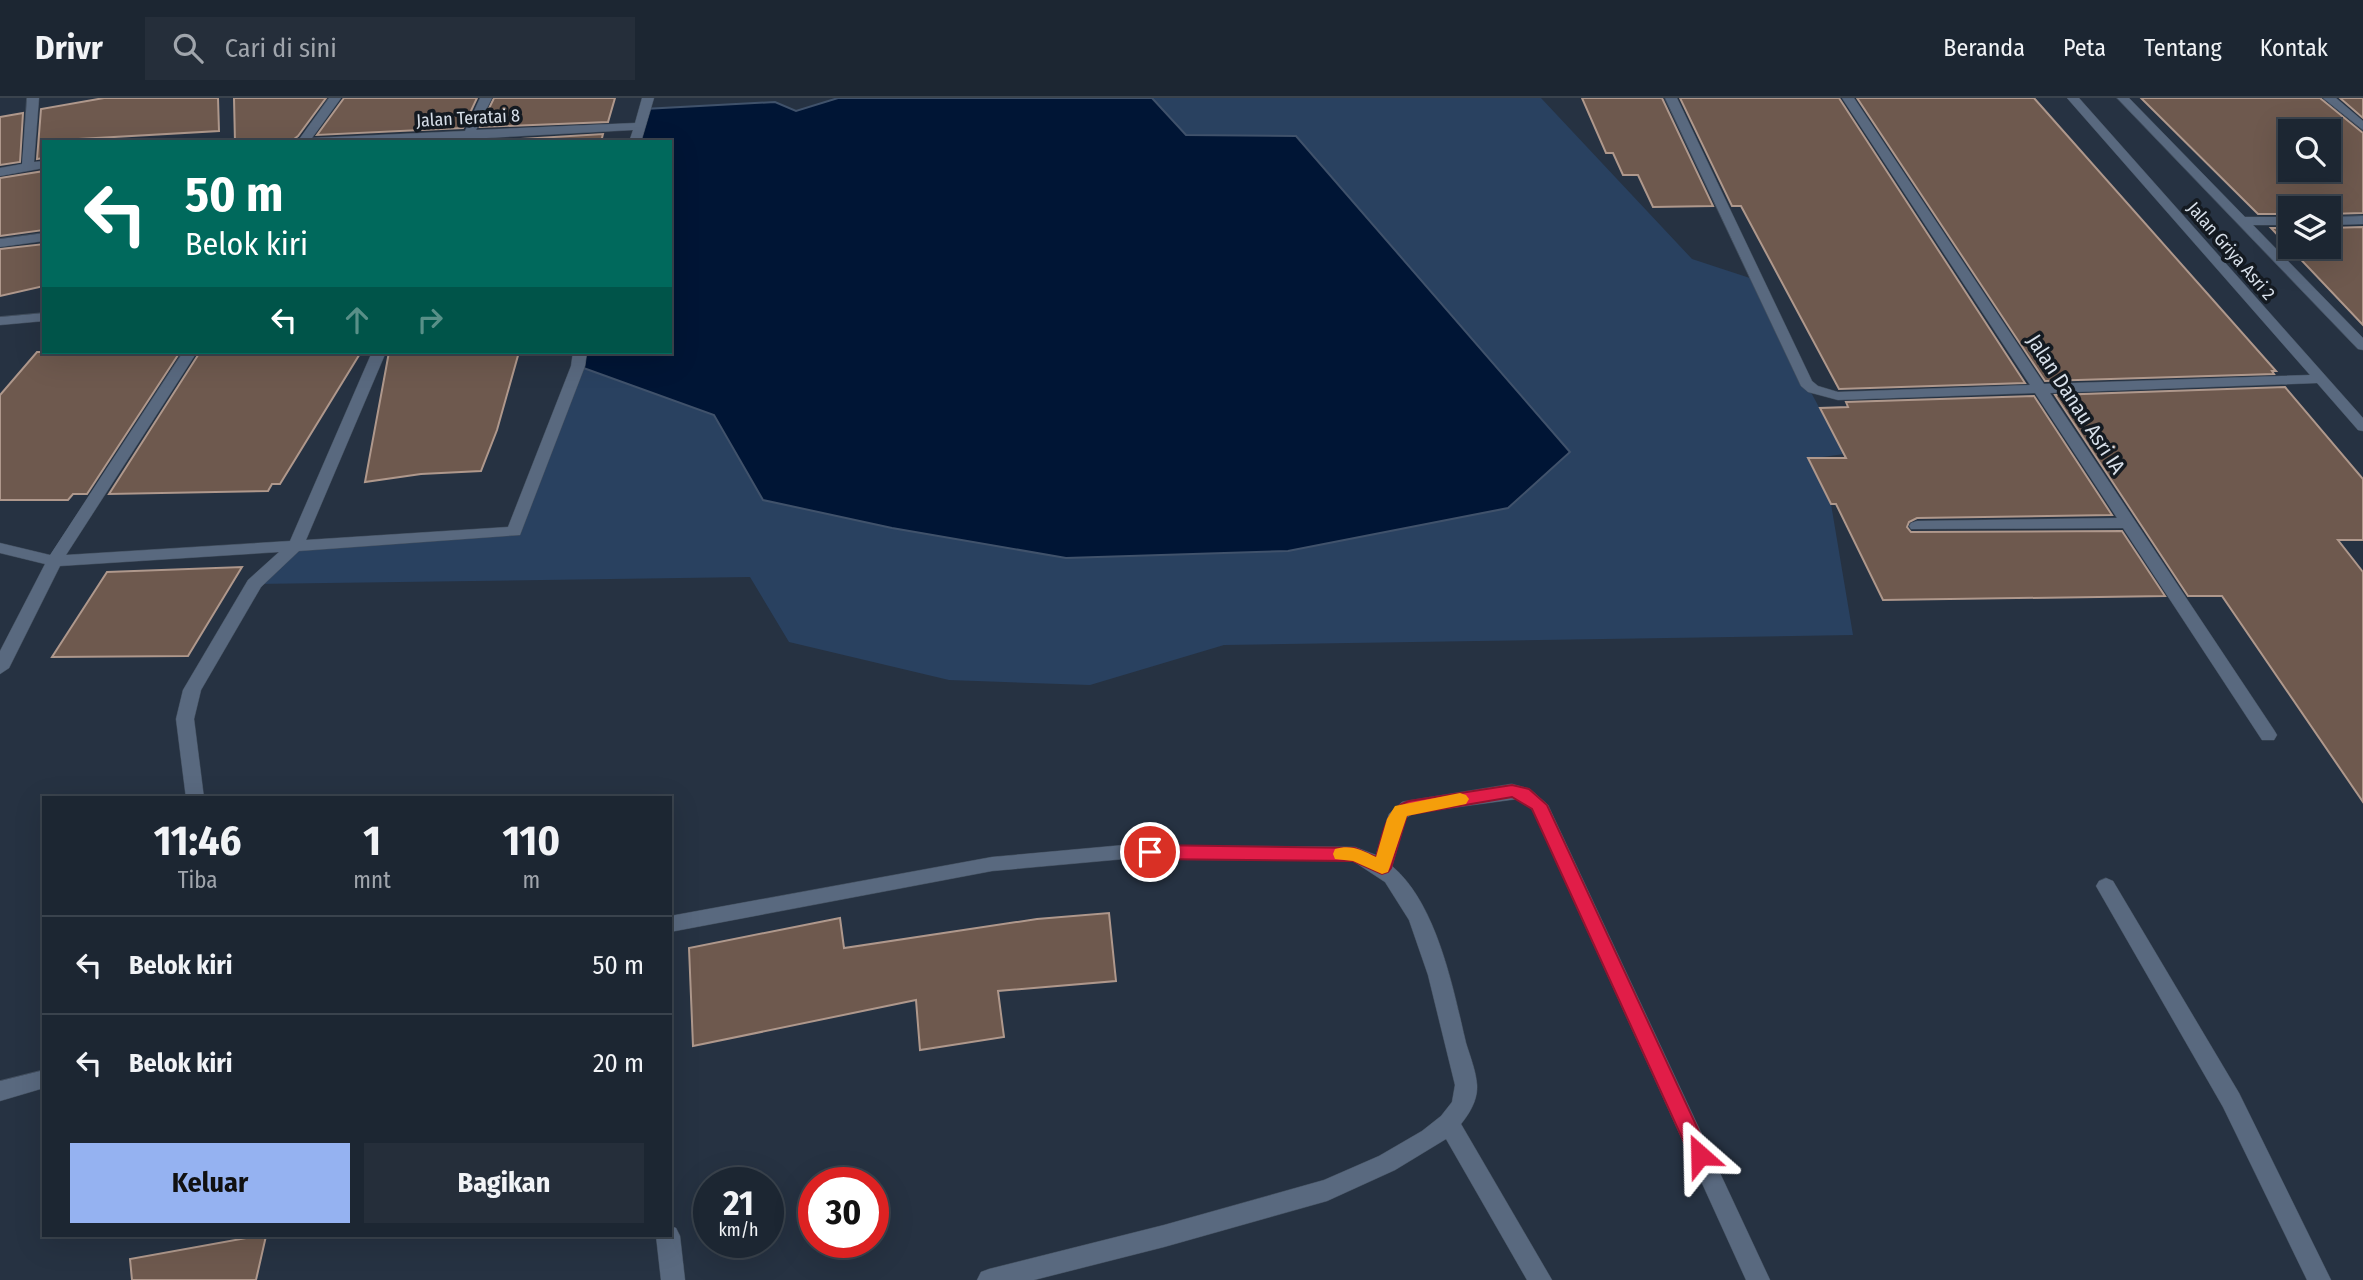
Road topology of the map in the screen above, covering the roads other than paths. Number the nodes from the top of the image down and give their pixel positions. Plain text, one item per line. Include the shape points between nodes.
1 (33, 98) edge
2 (335, 98) edge
3 (486, 98) edge
4 (648, 98) edge
5 (1671, 98) edge
6 (1848, 98) edge
7 (2073, 98) edge
8 (2123, 98) edge
9 (2329, 98) edge
10 (640, 126) junction
11 (2363, 127) edge
12 (468, 136) junction
13 (304, 140) edge
14 (358, 140) edge
15 (636, 140) edge
16 (42, 164) edge
17 (28, 167) junction
18 (0, 173) edge
19 (2363, 220) edge
20 (2242, 221) junction
21 (2278, 221) edge
22 (2341, 221) edge
23 (42, 237) edge
24 (0, 243) edge
25 (42, 317) edge
26 (6, 320) edge
27 (0, 334) edge
28 (2363, 346) edge
29 (189, 354) edge
30 (378, 354) edge
31 (580, 354) edge
32 (2321, 379) junction
33 (2040, 388) junction
34 (2363, 427) edge
35 (2130, 523) junction
36 (1917, 526) dead end
37 (296, 545) junction
38 (0, 548) edge
39 (54, 561) junction
40 (0, 668) edge
41 (2268, 735) dead end
42 (195, 796) edge
43 (1382, 868) junction
44 (2106, 886) dead end
45 (672, 924) edge
46 (42, 1080) edge
47 (0, 1091) edge
48 (1449, 1123) junction
49 (668, 1237) edge
50 (673, 1280) edge
51 (989, 1280) edge
52 (1540, 1280) edge
53 (1758, 1280) edge
54 (2319, 1280) edge

1 - 17 street
2 - 13 street
3 - 12 street
4 - 10 street
5 - 33 street via 1806,383 1838,396
6 - 33 street, Jalan Danau Asri IA
7 - 32 street, Jalan Griya Asri 2
8 - 20 street, Jalan Griya Asri 2
9 - 11 street
10 - 12 street, Jalan Teratai 8
10 - 15 street
12 - 14 street, Jalan Teratai 8
16 - 17 street
17 - 18 street
19 - 22 street
20 - 21 street
20 - 28 street, Jalan Griya Asri 2
23 - 24 street
25 - 26 street
26 - 27 street
29 - 39 street
30 - 37 street
31 - 37 street via 514,532
32 - 33 street
32 - 34 street, Jalan Griya Asri 2
33 - 35 street, Jalan Danau Asri IA
35 - 36 street
35 - 41 street, Jalan Danau Asri IA
37 - 39 street
37 - 42 street via 254,583 187,701
38 - 39 street
39 - 40 street
43 - 45 street via 1355,854 1124,852 992,864
43 - 48 street via 1417,915 1431,950 1466,1085 1462,1106
43 - 53 street via 1398,814 1409,807 1512,791 1539,805
44 - 54 street via 2231,1100
46 - 47 street
48 - 51 street via 1387,1163 1327,1190
48 - 52 street
49 - 50 street

